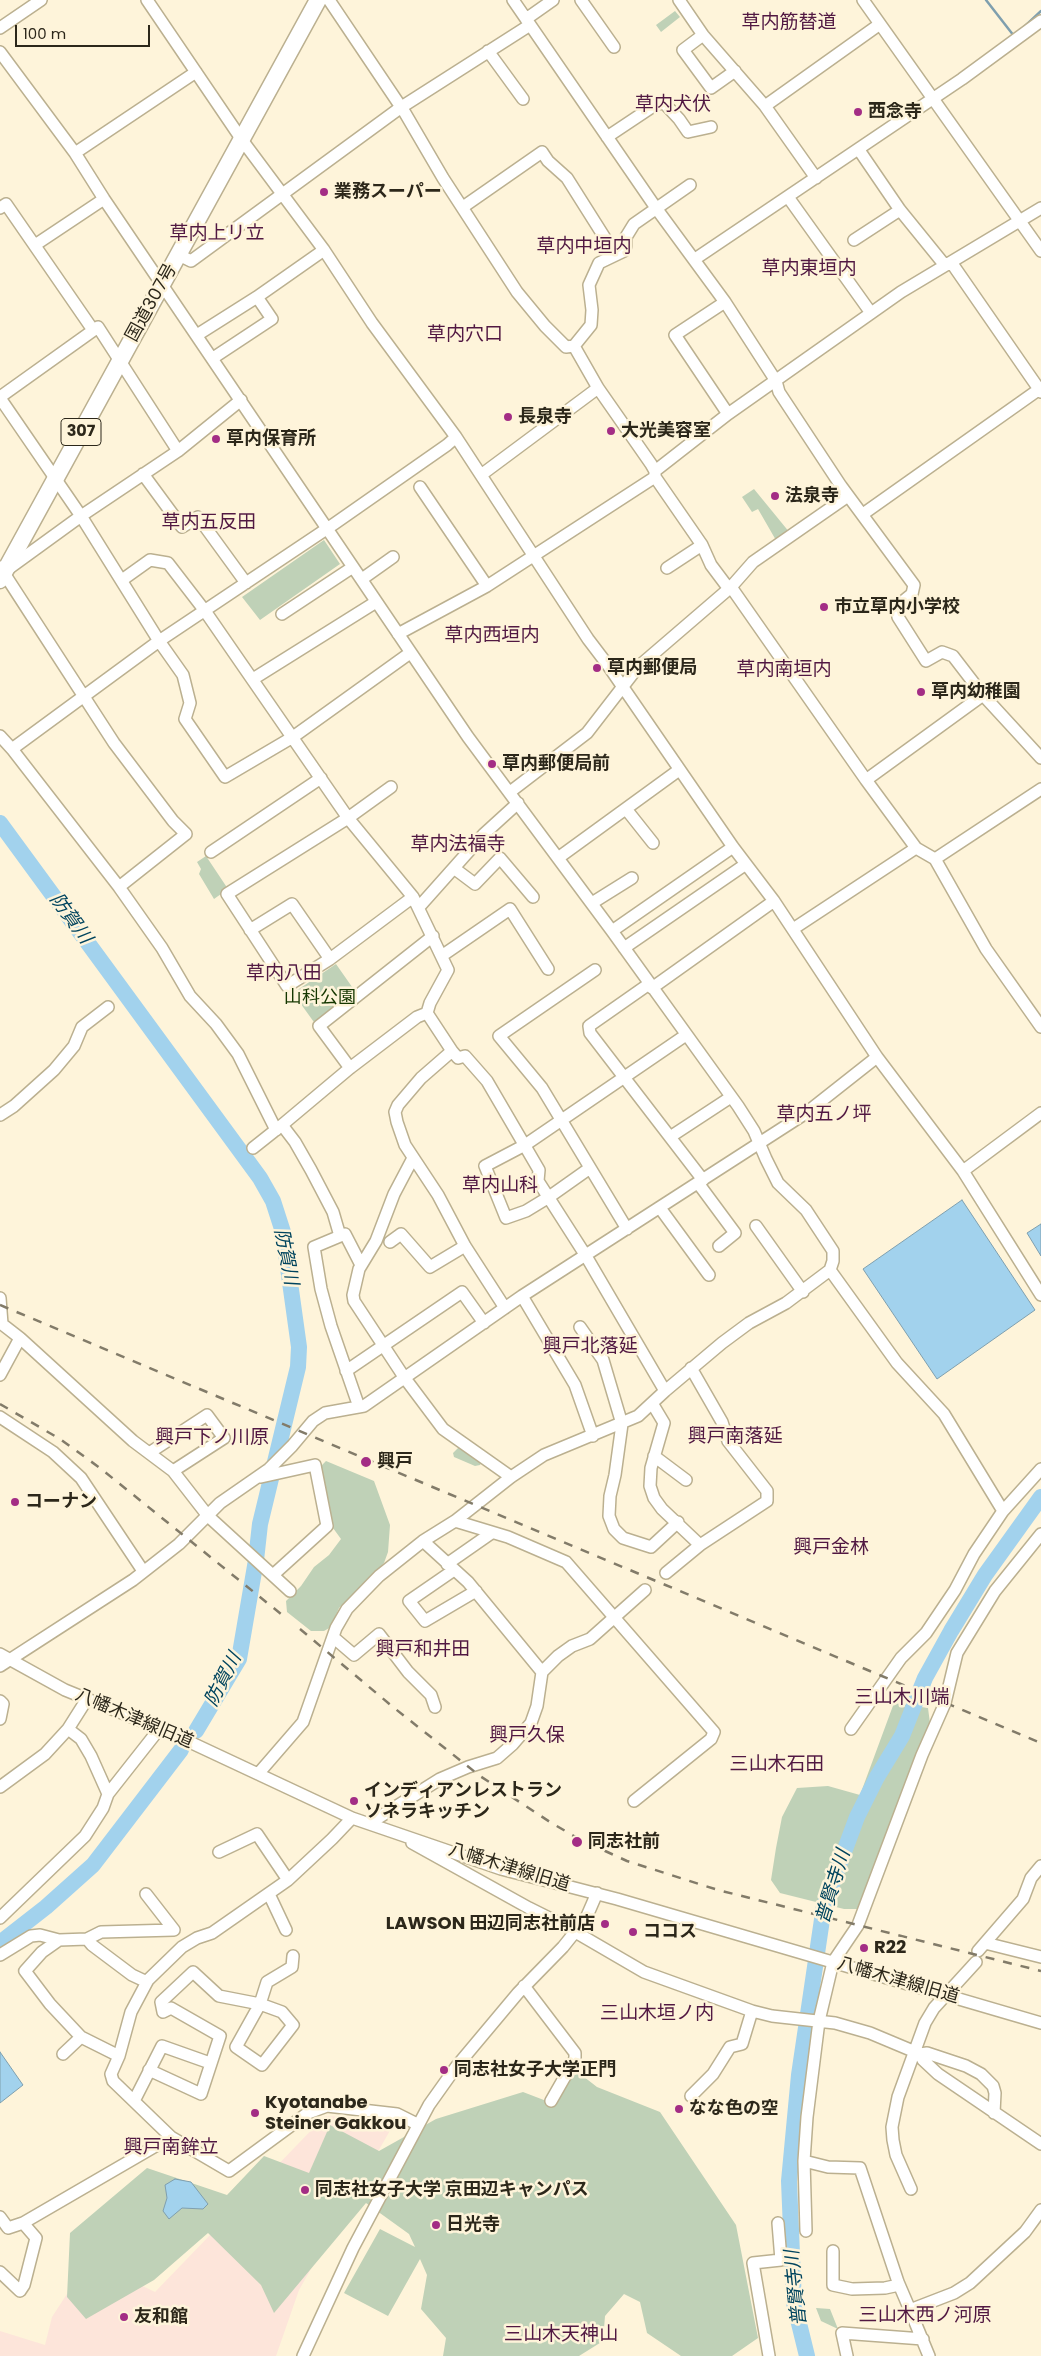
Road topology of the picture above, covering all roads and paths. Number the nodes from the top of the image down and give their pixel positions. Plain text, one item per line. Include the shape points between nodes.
1 (41, 0) edge
2 (147, 0) edge
3 (318, 0) edge
4 (329, 0) edge
5 (513, 0) edge
6 (553, 0) edge
7 (581, 0) edge
8 (680, 0) edge
9 (864, 0) edge
10 (1041, 21) edge
11 (528, 22) junction
12 (880, 24) junction
13 (0, 28) edge
14 (703, 35) junction
15 (614, 47) dead end
16 (488, 51) junction
17 (0, 52) edge
18 (735, 71) junction
19 (196, 72) junction
20 (523, 99) dead end
21 (934, 99) junction
22 (765, 106) junction
23 (400, 108) junction
24 (712, 126) dead end
25 (607, 137) junction
26 (242, 140) junction
27 (859, 150) junction
28 (75, 153) junction
29 (816, 178) junction
30 (690, 185) dead end
31 (283, 194) junction
32 (788, 198) junction
33 (104, 199) junction
34 (463, 207) junction
35 (0, 208) edge
36 (656, 208) junction
37 (1041, 208) edge
38 (900, 210) junction
39 (1020, 222) junction
40 (854, 240) dead end
41 (34, 245) junction
42 (324, 250) junction
43 (1041, 251) edge
44 (179, 254) junction
45 (615, 254) junction
46 (695, 259) junction
47 (949, 264) junction
48 (162, 284) junction
49 (257, 297) junction
50 (725, 302) junction
51 (871, 314) junction
52 (93, 330) junction
53 (197, 335) junction
54 (574, 346) junction
55 (213, 358) junction
56 (120, 362) junction
57 (776, 381) junction
58 (598, 388) junction
59 (1040, 390) edge
60 (0, 398) edge
61 (241, 400) junction
62 (728, 414) junction
63 (456, 436) junction
64 (178, 451) junction
65 (144, 474) junction
66 (655, 474) junction
67 (481, 475) junction
68 (55, 480) junction
69 (420, 487) dead end
70 (848, 496) junction
71 (862, 514) junction
72 (81, 516) junction
73 (326, 529) junction
74 (702, 545) junction
75 (533, 556) junction
76 (393, 557) dead end
77 (353, 567) junction
78 (667, 568) dead end
79 (2, 573) edge
80 (362, 579) junction
81 (122, 580) junction
82 (246, 583) junction
83 (487, 586) junction
84 (730, 588) junction
85 (376, 602) junction
86 (205, 611) junction
87 (282, 614) dead end
88 (398, 634) junction
89 (159, 642) junction
90 (410, 653) junction
91 (252, 679) junction
92 (622, 686) junction
93 (983, 695) junction
94 (85, 697) junction
95 (0, 736) edge
96 (293, 737) junction
97 (12, 749) junction
98 (1041, 758) edge
99 (679, 770) junction
100 (320, 778) junction
101 (866, 780) junction
102 (391, 787) dead end
103 (1041, 789) edge
104 (510, 792) junction
105 (518, 803) junction
106 (626, 809) junction
107 (348, 818) junction
108 (654, 843) dead end
109 (733, 847) junction
110 (916, 848) junction
111 (210, 852) dead end
112 (558, 858) junction
113 (935, 859) junction
114 (746, 864) junction
115 (455, 869) junction
116 (632, 878) dead end
117 (120, 887) junction
118 (412, 897) junction
119 (533, 897) dead end
120 (774, 901) junction
121 (592, 903) junction
122 (419, 907) junction
123 (793, 929) junction
124 (250, 930) junction
125 (612, 931) junction
126 (433, 936) junction
127 (624, 948) junction
128 (443, 956) junction
129 (330, 959) junction
130 (548, 969) dead end
131 (594, 970) dead end
132 (651, 986) junction
133 (108, 1007) dead end
134 (427, 1013) junction
135 (1041, 1028) edge
136 (686, 1035) junction
137 (452, 1051) junction
138 (878, 1057) junction
139 (350, 1068) junction
140 (624, 1078) junction
141 (731, 1097) junction
142 (1041, 1113) edge
143 (0, 1115) edge
144 (560, 1120) junction
145 (279, 1128) junction
146 (670, 1137) junction
147 (760, 1143) junction
148 (525, 1145) junction
149 (252, 1148) dead end
150 (413, 1158) junction
151 (590, 1168) junction
152 (963, 1171) junction
153 (700, 1182) junction
154 (549, 1198) junction
155 (660, 1208) junction
156 (756, 1226) dead end
157 (627, 1229) junction
158 (340, 1236) junction
159 (390, 1242) dead end
160 (465, 1246) junction
161 (719, 1246) dead end
162 (586, 1256) junction
163 (362, 1265) junction
164 (830, 1270) junction
165 (709, 1275) dead end
166 (802, 1292) junction
167 (1041, 1295) edge
168 (522, 1296) junction
169 (0, 1298) edge
170 (505, 1308) junction
171 (484, 1323) junction
172 (580, 1326) dead end
173 (20, 1338) junction
174 (384, 1346) junction
175 (691, 1368) junction
176 (346, 1371) junction
177 (0, 1375) edge
178 (404, 1377) junction
179 (665, 1390) junction
180 (652, 1403) junction
181 (359, 1407) junction
182 (0, 1417) edge
183 (622, 1424) junction
184 (593, 1436) junction
185 (149, 1453) junction
186 (654, 1456) junction
187 (1041, 1469) edge
188 (173, 1471) junction
189 (510, 1477) junction
190 (257, 1478) junction
191 (686, 1480) dead end
192 (1003, 1511) junction
193 (208, 1516) junction
194 (455, 1521) junction
195 (678, 1522) junction
196 (490, 1534) junction
197 (1041, 1534) edge
198 (423, 1541) junction
199 (700, 1545) junction
200 (451, 1567) junction
201 (143, 1571) junction
202 (666, 1573) dead end
203 (273, 1575) junction
204 (645, 1590) dead end
205 (290, 1591) dead end
206 (476, 1591) junction
207 (616, 1617) junction
208 (333, 1637) junction
209 (0, 1654) edge
210 (11, 1659) junction
211 (0, 1666) edge
212 (542, 1672) junction
213 (87, 1699) junction
214 (0, 1701) edge
215 (436, 1707) dead end
216 (0, 1719) edge
217 (68, 1728) junction
218 (160, 1728) junction
219 (851, 1729) dead end
220 (258, 1774) junction
221 (0, 1787) edge
222 (108, 1794) junction
223 (634, 1801) dead end
224 (352, 1818) junction
225 (372, 1824) junction
226 (399, 1833) junction
227 (219, 1852) dead end
228 (1041, 1866) edge
229 (288, 1880) junction
230 (597, 1893) junction
231 (146, 1894) dead end
232 (269, 1894) junction
233 (0, 1918) edge
234 (286, 1930) dead end
235 (575, 1932) junction
236 (87, 1939) junction
237 (59, 1940) junction
238 (980, 1952) junction
239 (0, 1955) edge
240 (293, 1956) dead end
241 (1041, 1956) edge
242 (831, 1962) junction
243 (147, 1982) junction
244 (524, 1986) junction
245 (946, 1996) junction
246 (260, 2004) junction
247 (752, 2011) junction
248 (818, 2021) junction
249 (1041, 2023) edge
250 (81, 2037) junction
251 (918, 2053) junction
252 (63, 2054) dead end
253 (119, 2056) junction
254 (210, 2063) junction
255 (150, 2070) junction
256 (691, 2096) dead end
257 (551, 2100) dead end
258 (134, 2101) junction
259 (994, 2113) junction
260 (416, 2124) junction
261 (171, 2137) junction
262 (1041, 2142) edge
263 (804, 2161) junction
264 (910, 2188) dead end
265 (1040, 2213) edge
266 (0, 2218) edge
267 (778, 2223) dead end
268 (23, 2224) junction
269 (806, 2231) dead end
270 (833, 2250) dead end
271 (0, 2272) edge
272 (899, 2284) junction
273 (910, 2310) junction
274 (923, 2339) junction
275 (303, 2356) edge
276 (769, 2356) edge
277 (847, 2356) edge
278 (929, 2356) edge

1 - 13 street
2 - 19 street
3 - 26 highway, 国道307号 / 307
4 - 23 street
5 - 11 street
6 - 11 street
7 - 15 street
8 - 14 street
9 - 12 street
10 - 21 street
11 - 16 street
11 - 25 street
12 - 21 street
12 - 22 street
14 - 18 street
14 - 18 street via 683,50 711,88
16 - 20 street
16 - 23 street
17 - 28 street
18 - 22 street
19 - 26 street
19 - 28 street
21 - 27 street
21 - 39 street
22 - 29 street
23 - 31 street
23 - 34 street
24 - 25 street via 688,132 666,104 658,103
25 - 36 street
26 - 31 street
26 - 44 highway, 国道307号 / 307
27 - 29 street
27 - 38 street
28 - 33 street
29 - 32 street
30 - 36 street
31 - 42 street
31 - 44 street via 191,261
32 - 46 street
32 - 51 street
33 - 41 street
33 - 48 street
34 - 45 street via 542,152 567,178
34 - 54 street via 517,292 566,347
35 - 41 street via 6,204
36 - 45 street via 634,224 626,237 624,251
36 - 46 street
37 - 39 street
38 - 40 street
38 - 47 street via 944,263
39 - 43 street
39 - 47 street
41 - 52 street
42 - 49 street
42 - 63 street via 372,323
44 - 48 highway, 国道307号 / 307
45 - 54 street via 599,263 590,285 591,325
46 - 50 street
47 - 51 street
47 - 59 street via 953,265
48 - 53 street
48 - 56 highway, 国道307号 / 307
49 - 53 street
49 - 55 street via 272,319
50 - 57 street
50 - 62 street via 675,335
51 - 57 street
52 - 56 street via 98,327
52 - 60 street
53 - 55 street
54 - 58 street
55 - 61 street
56 - 64 street
56 - 68 highway, 国道307号 / 307
57 - 62 street
57 - 70 street via 779,392
58 - 66 street
58 - 67 street
59 - 71 street
60 - 68 street
61 - 64 street
61 - 73 street
62 - 66 street
63 - 67 street
63 - 73 street
64 - 65 street
65 - 72 street
65 - 82 street via 182,527 198,517
66 - 74 street
66 - 75 street
67 - 75 street
68 - 72 street
68 - 79 highway, 国道307号 / 307
69 - 83 street
70 - 71 street
70 - 84 street via 753,562
71 - 93 street via 914,585 912,594 896,607 898,617 926,661 942,652 953,656
72 - 79 street
72 - 81 street
73 - 77 street
73 - 82 street
74 - 78 street
74 - 84 street via 711,565
75 - 83 street
75 - 92 street
76 - 80 street
77 - 80 street
77 - 87 street
79 - 94 street
80 - 85 street
81 - 86 street via 150,560 168,563
81 - 89 street
82 - 86 street
83 - 88 street
84 - 92 street via 638,667
84 - 101 street
85 - 88 street
85 - 91 street
86 - 89 street
86 - 91 street
88 - 90 street
89 - 94 street
89 - 96 street via 183,675 190,703 184,719 225,777
90 - 96 street
90 - 104 street
91 - 96 street
92 - 99 street
92 - 104 street via 587,733
93 - 98 street
93 - 101 street
94 - 97 street
94 - 117 street via 114,743 186,834
95 - 97 street
96 - 100 street
97 - 117 street
99 - 106 street
99 - 109 street
100 - 107 street
100 - 111 street
101 - 110 street
102 - 107 street
103 - 113 street
104 - 105 street
105 - 112 street
105 - 115 street via 484,834
106 - 108 street
106 - 112 street
107 - 118 street
107 - 124 street via 227,894
109 - 114 street
109 - 125 street
110 - 113 street
110 - 123 street
112 - 121 street
113 - 135 street via 986,949
114 - 120 street
114 - 127 street
115 - 119 street via 475,884 500,858
115 - 122 street
116 - 121 street
117 - 145 street via 190,996 238,1054
118 - 122 street
118 - 129 street
120 - 123 street
120 - 132 street
121 - 125 street
122 - 126 street
123 - 138 street
124 - 129 street via 292,904
124 - 129 street via 287,986
125 - 127 street
126 - 128 street
126 - 139 street via 319,1026
127 - 132 street
128 - 130 street via 510,909
128 - 134 street via 448,970
131 - 144 street via 499,1036 542,1088
132 - 136 street
132 - 140 street via 589,1026 590,1034
133 - 143 street via 82,1028 74,1046 54,1070
134 - 137 street
134 - 139 street via 417,1017
136 - 140 street
136 - 141 street
137 - 148 street via 458,1058 465,1056 487,1081
137 - 150 street via 421,1078 395,1112
138 - 147 street
138 - 152 street
139 - 145 street
140 - 144 street
140 - 146 street
141 - 146 street
141 - 147 street
142 - 152 street
144 - 148 street
144 - 151 street
145 - 149 street
145 - 158 street via 295,1142 311,1170 333,1212
146 - 153 street
147 - 153 street
147 - 164 street via 778,1183 806,1210 833,1251
148 - 154 street via 539,1170 538,1181
148 - 154 street via 484,1166 506,1218
150 - 160 street via 438,1195
150 - 163 street
151 - 154 street
151 - 157 street
152 - 167 street
153 - 155 street
153 - 161 street via 735,1233
154 - 162 street
155 - 157 street
155 - 165 street
156 - 166 street
157 - 162 street
158 - 163 street via 345,1234
158 - 176 street via 314,1247 321,1288
159 - 160 street via 401,1234 430,1267
160 - 170 street
162 - 168 street
162 - 179 street
163 - 174 street via 354,1300
164 - 166 street
164 - 192 street via 897,1363 944,1414
166 - 175 street via 749,1323
168 - 170 street
168 - 184 street via 575,1385
169 - 173 street via 2,1324
170 - 171 street
171 - 174 street via 462,1292
171 - 178 street
172 - 183 street via 603,1360
173 - 177 street
173 - 185 street
174 - 176 street
174 - 178 street
175 - 179 street
175 - 199 street via 722,1422 728,1441 767,1491 767,1501
176 - 181 street
178 - 181 street
178 - 189 street via 443,1429
179 - 180 street
180 - 183 street via 638,1416
180 - 186 street via 664,1423
181 - 190 street via 325,1413 313,1420 282,1457
182 - 201 street via 53,1452 81,1478
183 - 184 street
183 - 195 street via 610,1496 609,1516 614,1529 623,1538 651,1548
184 - 189 street via 544,1455
185 - 188 street
185 - 188 street via 207,1415 224,1438
186 - 191 street
186 - 195 street via 650,1486 654,1498
187 - 192 street
188 - 193 street
189 - 194 street
190 - 193 street via 220,1503
190 - 203 street via 315,1465 327,1526
192 - 219 street via 926,1634 902,1658
193 - 201 street via 179,1544
193 - 203 street
194 - 196 street
194 - 198 street
195 - 199 street
196 - 200 street
196 - 207 street via 566,1562
197 - 242 street via 995,1591 957,1653 945,1703 858,1925
198 - 200 street
198 - 208 street via 379,1576 346,1609
199 - 202 street
200 - 206 street
200 - 206 street via 410,1601 425,1620
201 - 210 street
203 - 205 street
204 - 207 street
206 - 212 street
207 - 212 street via 590,1639 558,1656
207 - 223 street via 714,1732 711,1739
208 - 215 street via 354,1655 379,1634 408,1672 432,1695
208 - 220 street via 303,1722
209 - 210 street, 八幡木津線旧道
210 - 211 street
210 - 213 street, 八幡木津線旧道 via 36,1675
212 - 225 street via 531,1724 513,1744 497,1758 440,1779
213 - 217 street
213 - 218 street, 八幡木津線旧道
214 - 216 street via 3,1704
217 - 221 street via 44,1754
217 - 222 street via 81,1739
218 - 220 street, 八幡木津線旧道
218 - 222 street
220 - 224 street, 八幡木津線旧道
222 - 233 street via 85,1836
224 - 225 street, 八幡木津線旧道
224 - 229 street
225 - 226 street, 八幡木津線旧道
226 - 230 street, 八幡木津線旧道 via 501,1869
226 - 235 street via 418,1847
227 - 229 street via 257,1834
228 - 238 street via 1031,1878 1022,1899
229 - 232 street
230 - 235 street via 587,1916
230 - 242 street, 八幡木津線旧道
231 - 236 street via 174,1930 101,1932
232 - 234 street
232 - 243 street via 212,1933 182,1947
235 - 244 street
235 - 247 street via 644,1972
236 - 237 street
236 - 243 street via 117,1964
237 - 239 street via 31,1936
237 - 250 street via 42,1952 25,1971
238 - 241 street
238 - 245 street
240 - 246 street via 292,1967 266,1982
242 - 245 street, 八幡木津線旧道
242 - 248 street
243 - 253 street via 131,2012
244 - 257 street via 575,2053 575,2059
244 - 260 street via 456,2067
245 - 249 street, 八幡木津線旧道
245 - 251 street via 925,2023
246 - 246 street via 282,2012 293,2025 262,2065 236,2047
246 - 254 street via 219,1996 193,1972 161,2002 163,2012 170,2008 220,2036
247 - 248 street
247 - 256 street via 742,2044 730,2047 713,2074
248 - 251 street via 870,2033
248 - 263 street
250 - 252 street
250 - 253 street
251 - 259 street via 938,2074
251 - 259 street via 927,2053 981,2074 995,2093
251 - 264 street via 898,2097 892,2127 896,2155
253 - 258 street via 111,2074 113,2081
254 - 255 street via 162,2046
254 - 255 street via 201,2094
255 - 258 street
258 - 261 street
259 - 262 street
260 - 261 street via 397,2114 327,2106 308,2113 229,2172
260 - 275 street
261 - 268 street
263 - 269 street
263 - 272 street via 828,2167 860,2168
265 - 273 street via 1025,2232 970,2282 954,2293
266 - 268 street via 8,2228
267 - 276 street via 781,2260 753,2263
268 - 271 street via 36,2238 20,2291
270 - 272 street via 833,2285 852,2289
272 - 273 street
273 - 274 street
274 - 277 street via 842,2332
274 - 278 street

